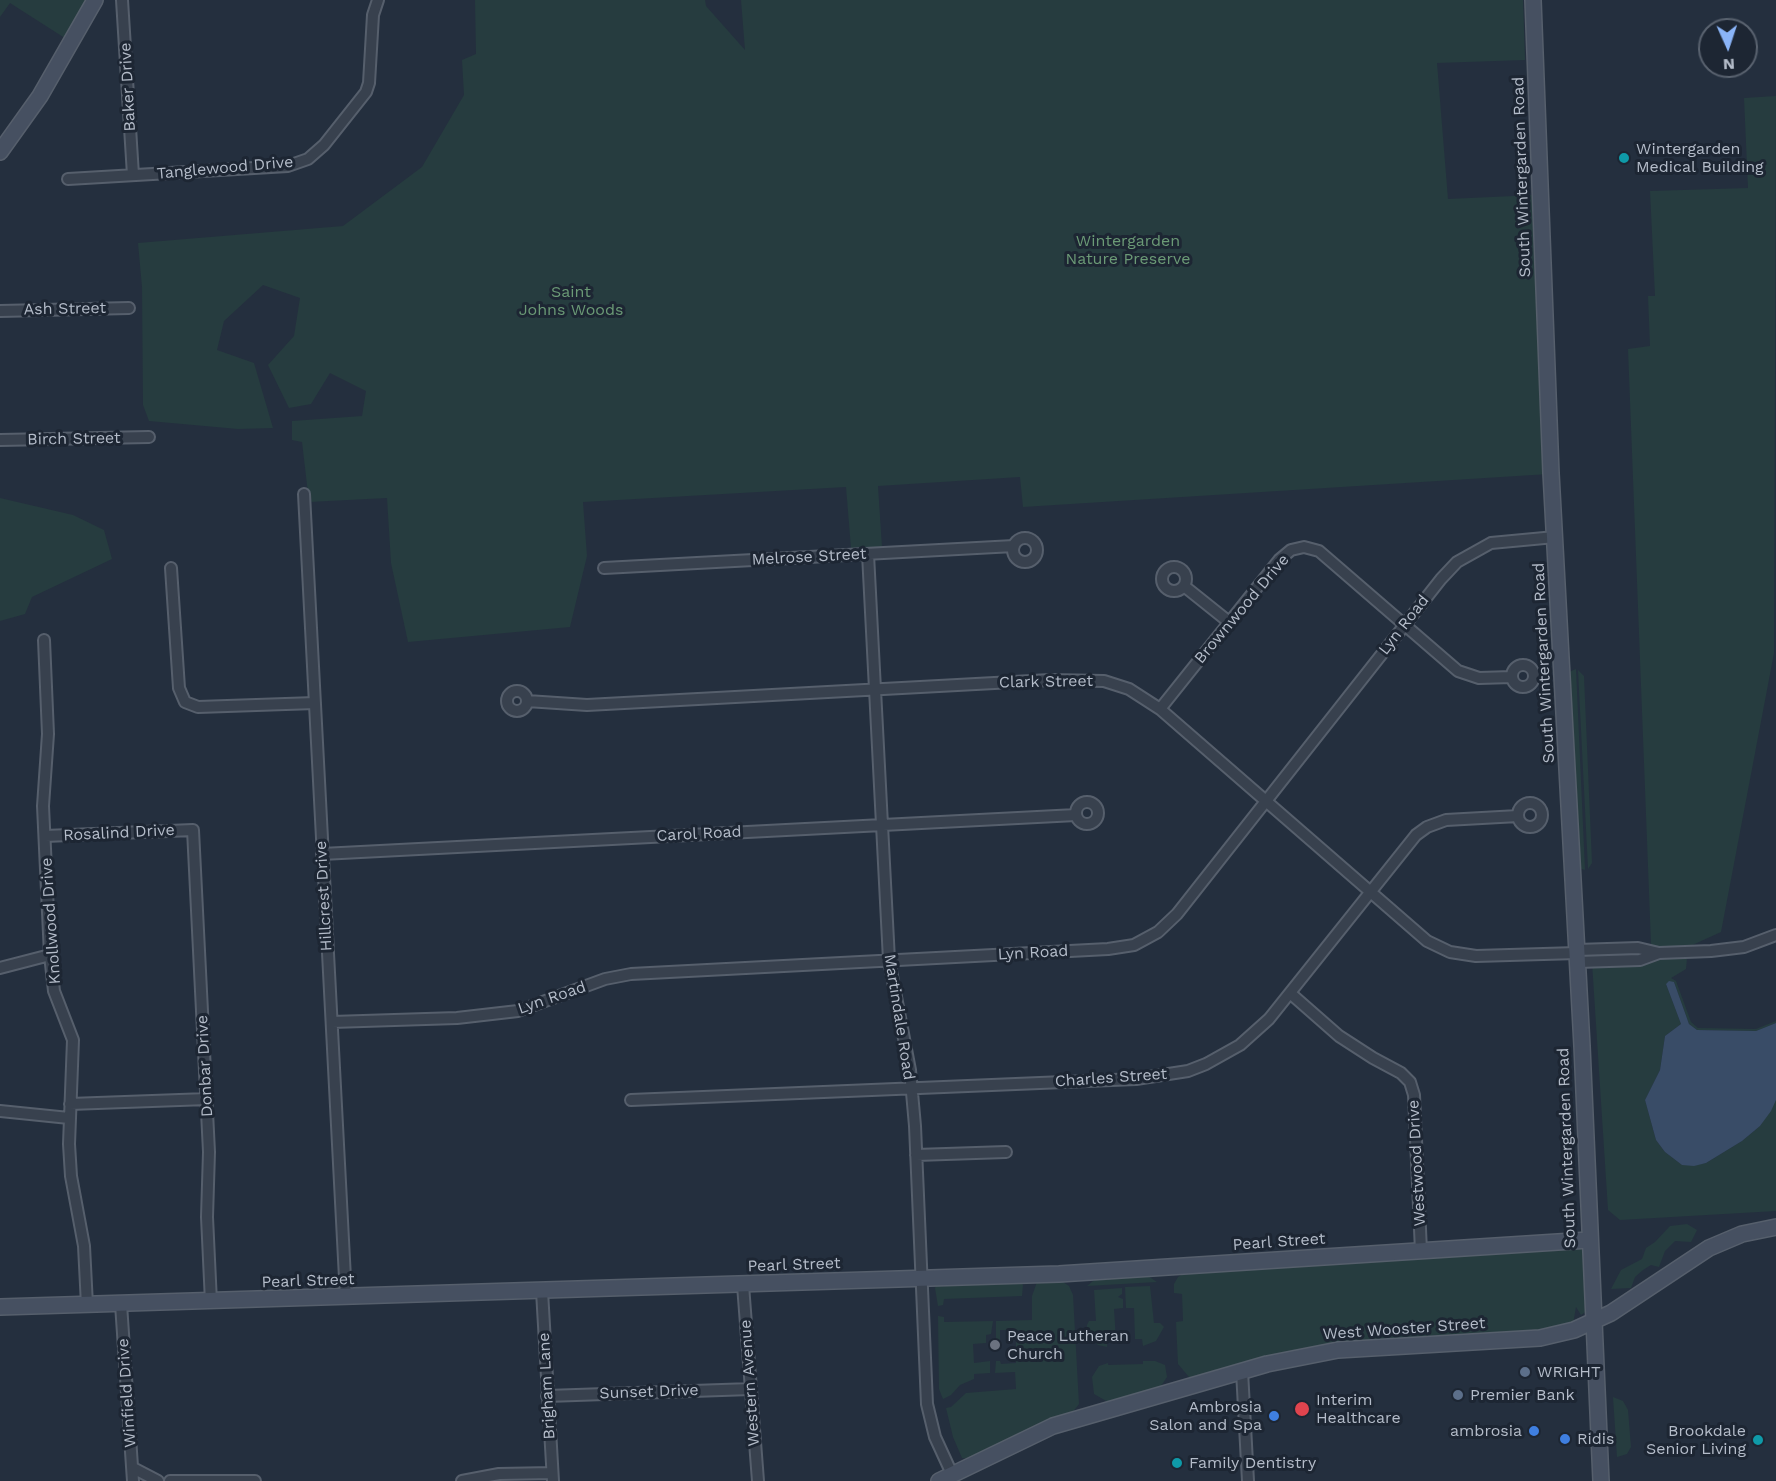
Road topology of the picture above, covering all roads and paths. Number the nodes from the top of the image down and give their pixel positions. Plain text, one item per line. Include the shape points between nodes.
1 (95, 0) edge
2 (122, 0) edge
3 (378, 0) edge
4 (1533, 0) edge
5 (0, 152) edge
6 (133, 175) junction
7 (68, 179) dead end
8 (129, 308) dead end
9 (0, 311) edge
10 (148, 437) dead end
11 (0, 440) edge
12 (304, 494) dead end
13 (1555, 537) junction
14 (1014, 546) dead end
15 (868, 554) junction
16 (171, 568) dead end
17 (604, 568) dead end
18 (1184, 586) dead end
19 (1229, 622) junction
20 (1403, 626) junction
21 (44, 640) dead end
22 (1512, 677) dead end
23 (874, 689) junction
24 (527, 701) dead end
25 (315, 703) junction
26 (1160, 709) junction
27 (1266, 801) junction
28 (1076, 815) dead end
29 (1518, 816) dead end
30 (881, 824) junction
31 (193, 830) joint
32 (45, 836) junction
33 (322, 854) junction
34 (1369, 892) junction
35 (1776, 935) edge
36 (50, 955) junction
37 (1577, 955) junction
38 (889, 960) junction
39 (0, 968) edge
40 (1290, 993) junction
41 (332, 1022) junction
42 (911, 1089) junction
43 (207, 1099) junction
44 (631, 1100) dead end
45 (70, 1104) junction
46 (0, 1111) edge
47 (69, 1118) junction
48 (1006, 1152) dead end
49 (916, 1155) junction
50 (1776, 1227) edge
51 (1589, 1240) junction
52 (1421, 1251) junction
53 (923, 1279) junction
54 (743, 1285) junction
55 (542, 1291) junction
56 (346, 1298) junction
57 (211, 1302) junction
58 (121, 1304) junction
59 (87, 1305) junction
60 (0, 1307) edge
61 (1593, 1323) junction
62 (1242, 1371) junction
63 (751, 1389) junction
64 (547, 1396) junction
65 (133, 1468) junction
66 (553, 1477) edge
67 (946, 1478) edge
68 (133, 1481) edge
69 (158, 1481) edge
70 (170, 1481) edge
71 (255, 1481) edge
72 (462, 1481) edge
73 (758, 1481) edge
74 (1248, 1481) edge
75 (1601, 1481) edge

1 - 5 street via 40,96
2 - 6 street, Baker Drive
3 - 6 street, Tanglewood Drive via 373,15 366,92 314,155 288,166
4 - 13 street, South Wintergarden Road
6 - 7 street, Tanglewood Drive
8 - 9 street, Ash Street
10 - 11 street, Birch Street
12 - 25 street, Hillcrest Drive
13 - 20 street, Lyn Road via 1504,540 1468,554 1443,575
13 - 37 street, South Wintergarden Road
14 - 15 street, Melrose Street
15 - 17 street, Melrose Street
15 - 23 street, Martindale Road
16 - 25 street via 179,688 185,702 198,707
18 - 19 street
19 - 20 street, Brownwood Drive via 1285,554 1304,547 1319,551
19 - 26 street, Brownwood Drive
20 - 22 street, Brownwood Drive via 1464,674
20 - 27 street, Lyn Road
21 - 32 street, Knollwood Drive via 48,734 43,779
23 - 24 street, Clark Street via 587,705
23 - 26 street, Clark Street via 1104,681 1129,689
23 - 30 street, Martindale Road
25 - 33 street, Hillcrest Drive
26 - 27 street, Clark Street
27 - 34 street, Clark Street
27 - 38 street, Lyn Road via 1177,914 1141,942 1108,950
28 - 30 street, Carol Road
29 - 34 street, Charles Street via 1459,818 1427,827 1407,843
30 - 33 street, Carol Road
30 - 38 street, Martindale Road
31 - 32 street, Rosalind Drive
31 - 43 street, Donbar Drive
32 - 36 street, Knollwood Drive
33 - 41 street, Hillcrest Drive
34 - 37 street, Clark Street via 1427,941 1450,952 1495,957
34 - 40 street, Charles Street
35 - 37 street, Clark Street via 1731,949 1659,953 1638,948
36 - 39 street
36 - 45 street, Knollwood Drive via 54,991 73,1040
37 - 51 street, South Wintergarden Road
38 - 41 street, Lyn Road via 631,974 605,979 518,1011 457,1018
38 - 42 street, Martindale Road
40 - 42 street, Charles Street via 1240,1045 1188,1071 1136,1079
40 - 52 street, Westwood Drive via 1339,1036 1410,1082 1414,1095
41 - 56 street, Hillcrest Drive
42 - 44 street, Charles Street
42 - 49 street, Martindale Road
43 - 45 street
43 - 57 street, Donbar Drive
45 - 47 street, Knollwood Drive
46 - 47 street
47 - 59 street, Knollwood Drive via 71,1176 84,1246
48 - 49 street
49 - 53 street, Martindale Road
50 - 61 street, West Wooster Street via 1709,1248
51 - 52 street, Pearl Street
51 - 61 street, South Wintergarden Road
52 - 53 street, Pearl Street
53 - 54 street, Pearl Street
53 - 67 street, Martindale Road via 927,1404
54 - 55 street, Pearl Street
54 - 63 street, Western Avenue
55 - 56 street, Pearl Street
55 - 64 street, Brigham Lane
56 - 57 street, Pearl Street
57 - 58 street, Pearl Street
58 - 59 street, Pearl Street
58 - 65 street, Winfield Drive
59 - 60 street, Pearl Street
61 - 62 street, West Wooster Street via 1540,1338 1338,1350
61 - 75 street, South Wintergarden Road
62 - 67 street, West Wooster Street via 1053,1426
62 - 74 street
63 - 64 street, Sunset Drive
63 - 73 street, Western Avenue
64 - 66 street, Brigham Lane
65 - 68 street, Winfield Drive
65 - 69 street
66 - 72 street via 499,1474
70 - 71 street

